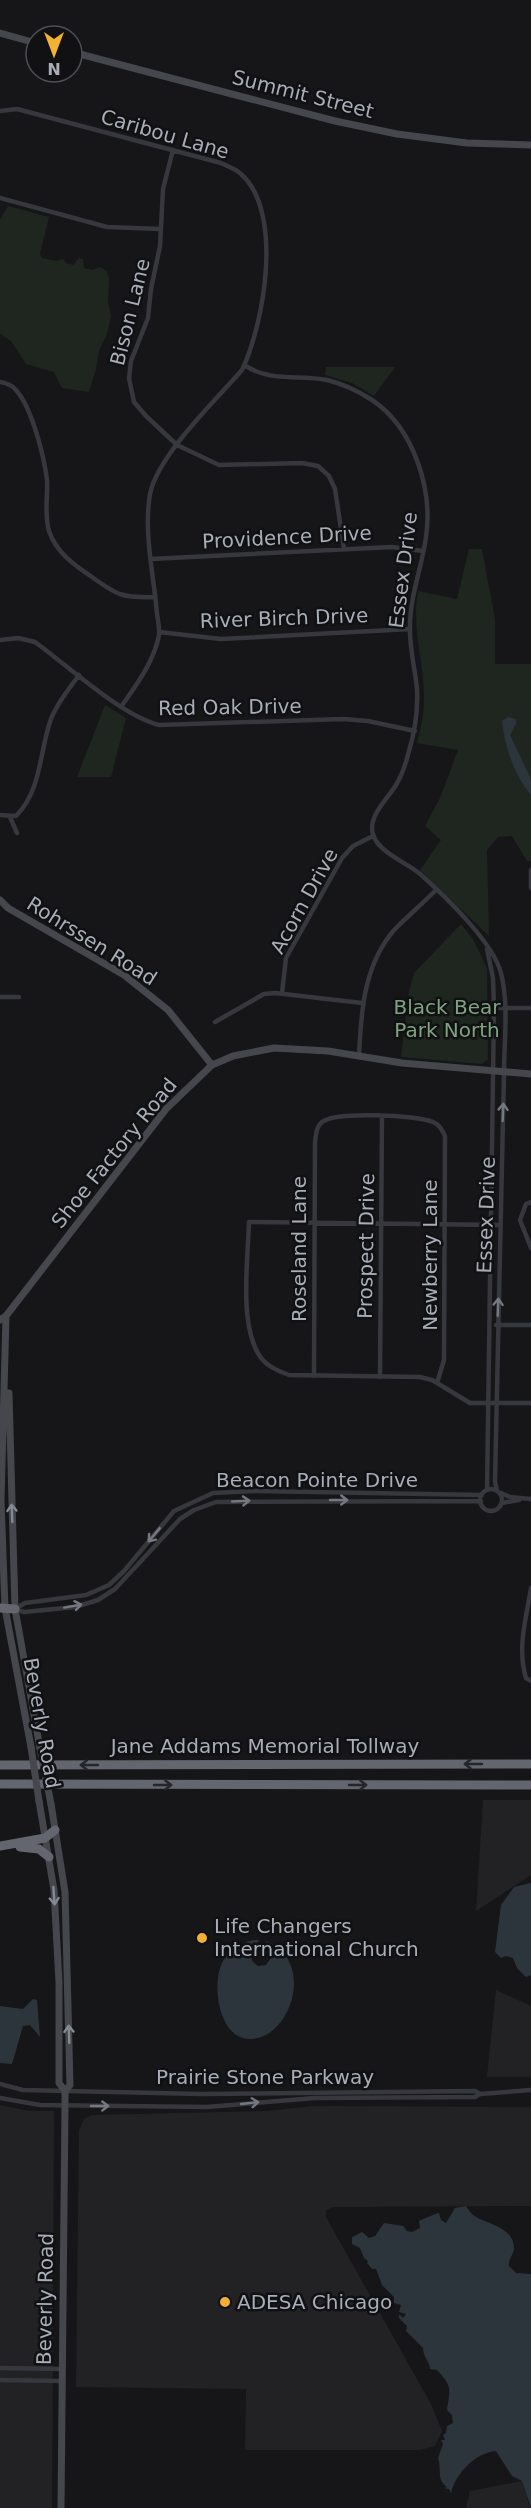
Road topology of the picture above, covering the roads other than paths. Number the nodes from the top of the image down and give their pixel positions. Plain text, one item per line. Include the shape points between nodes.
1 (0, 33) edge
2 (24, 39) edge
3 (84, 55) edge
4 (0, 111) edge
5 (531, 145) edge
6 (173, 150) junction
7 (0, 198) edge
8 (160, 229) junction
9 (244, 365) junction
10 (0, 382) edge
11 (177, 445) junction
12 (344, 549) junction
13 (423, 551) junction
14 (151, 559) junction
15 (155, 597) junction
16 (410, 629) junction
17 (159, 632) junction
18 (0, 640) edge
19 (79, 675) junction
20 (121, 707) junction
21 (415, 731) junction
22 (0, 815) edge
23 (10, 817) junction
24 (17, 833) dead end
25 (374, 836) junction
26 (531, 870) edge
27 (531, 888) edge
28 (435, 891) junction
29 (0, 900) edge
30 (486, 943) junction
31 (282, 993) junction
32 (19, 997) dead end
33 (0, 998) edge
34 (362, 1003) junction
35 (494, 1008) junction
36 (505, 1008) junction
37 (531, 1008) edge
38 (215, 1022) dead end
39 (359, 1056) junction
40 (212, 1065) junction
41 (493, 1072) junction
42 (504, 1073) junction
43 (531, 1074) edge
44 (382, 1116) junction
45 (531, 1202) edge
46 (314, 1223) junction
47 (381, 1224) junction
48 (445, 1224) junction
49 (492, 1225) junction
50 (500, 1225) junction
51 (531, 1248) edge
52 (3, 1318) edge
53 (491, 1325) junction
54 (498, 1325) junction
55 (531, 1325) edge
56 (6, 1358) junction
57 (314, 1376) junction
58 (380, 1377) junction
59 (437, 1383) junction
60 (490, 1402) junction
61 (496, 1402) junction
62 (531, 1403) edge
63 (487, 1490) junction
64 (498, 1491) junction
65 (481, 1498) junction
66 (199, 1499) junction
67 (521, 1499) junction
68 (531, 1499) edge
69 (502, 1503) junction
70 (202, 1507) junction
71 (531, 1588) edge
72 (2, 1608) edge
73 (15, 1609) junction
74 (529, 1612) edge
75 (528, 1680) edge
76 (531, 1764) edge
77 (0, 1765) edge
78 (0, 1784) edge
79 (531, 1785) edge
80 (56, 1830) junction
81 (45, 1838) junction
82 (0, 1847) edge
83 (49, 1857) junction
84 (0, 2085) edge
85 (531, 2090) edge
86 (65, 2091) junction
87 (480, 2094) junction
88 (0, 2098) edge
89 (65, 2106) junction
90 (0, 2368) edge
91 (61, 2369) junction
92 (0, 2380) edge
93 (61, 2381) junction
94 (61, 2508) edge

1 - 2 street
3 - 5 street, Summit Street via 397,134
4 - 6 street, Caribou Lane via 17,109
6 - 8 street, Bison Lane via 163,189
6 - 9 street, Caribou Lane via 241,173 256,194 265,219 265,288
7 - 8 street via 107,227
8 - 11 street, Bison Lane via 148,318 131,361 129,378 135,402
9 - 11 street, Caribou Lane
9 - 13 street, Essex Drive via 267,376 344,385 388,413 417,462 428,522
10 - 15 street via 16,389 30,414 47,479 49,529 56,546 112,592 124,597
11 - 12 street, Bison Lane via 219,465 318,466 335,489
11 - 14 street, Caribou Lane via 151,492
12 - 13 street, Providence Drive via 393,547
12 - 14 street, Providence Drive
13 - 16 street, Essex Drive
14 - 15 street, Caribou Lane
15 - 17 street, Caribou Lane
16 - 17 street, River Birch Drive via 221,639
16 - 21 street, Essex Drive via 417,690
17 - 20 street, Caribou Lane via 145,670
18 - 19 street, Red Oak Drive via 18,638 35,642
19 - 20 street, Red Oak Drive
19 - 23 street via 51,719 40,771 25,807
20 - 21 street, Red Oak Drive via 145,722 159,725 343,719
21 - 25 street, Essex Drive via 400,777 374,820
22 - 23 street
23 - 24 street
25 - 28 street, Essex Drive
25 - 31 street, Acorn Drive via 353,846 342,858 286,958
26 - 27 street
28 - 30 street, Essex Drive via 457,909
28 - 34 street via 381,949
29 - 40 street, Rohrssen Road via 132,982 168,1010
30 - 35 street, Essex Drive
30 - 36 street, Essex Drive via 502,975
31 - 34 street
31 - 38 street via 264,994
32 - 33 street
34 - 39 street
35 - 36 street
35 - 41 street, Essex Drive
36 - 37 street
36 - 42 street, Essex Drive
39 - 40 street, Shoe Factory Road via 274,1048
39 - 41 street, Shoe Factory Road
40 - 52 street, Shoe Factory Road via 166,1109
41 - 42 street, Shoe Factory Road
41 - 49 street, Essex Drive
42 - 43 street, Shoe Factory Road
50 -> 42 street, Essex Drive
44 - 46 street, Roseland Lane via 337,1117 321,1123 315,1143
44 - 47 street, Prospect Drive
44 - 48 street, Newberry Lane via 430,1121 440,1127 446,1146
45 - 51 street via 526,1204 520,1220
46 - 47 street
46 - 57 street, Roseland Lane
46 - 57 street via 249,1222 248,1306 258,1354 274,1369 289,1375
47 - 48 street
47 - 58 street, Prospect Drive
48 - 49 street
48 - 59 street, Newberry Lane via 444,1360
49 - 50 street
49 - 53 street, Essex Drive
54 -> 50 street, Essex Drive
52 - 56 street, Beverly Road
53 - 54 street
53 - 60 street, Essex Drive
54 - 55 street
54 - 61 street, Essex Drive
56 - 72 street, Beverly Road
73 -> 56 street, Beverly Road
57 - 58 street
58 - 59 street via 420,1377
59 - 60 street via 470,1403
60 - 61 street
60 - 63 street, Essex Drive
61 - 62 street
61 - 64 street, Essex Drive
63 - 64 street
63 - 65 street
64 - 67 street
64 - 69 street
65 - 66 street, Beacon Pointe Drive via 234,1491
65 - 69 street via 490,1511
70 -> 65 street, Beacon Pointe Drive via 246,1500
66 - 70 street
66 -> 73 street, Beacon Pointe Drive via 174,1511 109,1585 86,1595 25,1603
67 - 68 street
67 - 69 street
73 -> 70 street, Beacon Pointe Drive via 24,1612 75,1607 98,1600 116,1589 180,1519
71 - 74 street
72 - 73 highway
72 - 81 street, Beverly Road, bridge
73 - 80 street, Beverly Road, bridge
74 - 75 street via 522,1640 522,1664
76 -> 77 highway, Jane Addams Memorial Tollway
78 -> 79 highway, Jane Addams Memorial Tollway
80 - 81 highway
86 -> 80 street, Beverly Road via 70,2085 67,1939
81 - 82 highway
81 - 83 street, Beverly Road
82 - 83 highway via 29,1846
83 -> 86 street, Beverly Road via 54,1890 59,2083
84 - 86 street, Prairie Stone Parkway
85 - 87 street, Prairie Stone Parkway
86 - 87 street, Prairie Stone Parkway
86 - 89 street, Beverly Road
89 -> 87 street, Prairie Stone Parkway via 225,2106 315,2098
88 - 89 street, Prairie Stone Parkway
89 - 91 street, Beverly Road
90 - 91 street
91 - 93 street, Beverly Road
92 - 93 street
93 - 94 street, Beverly Road

